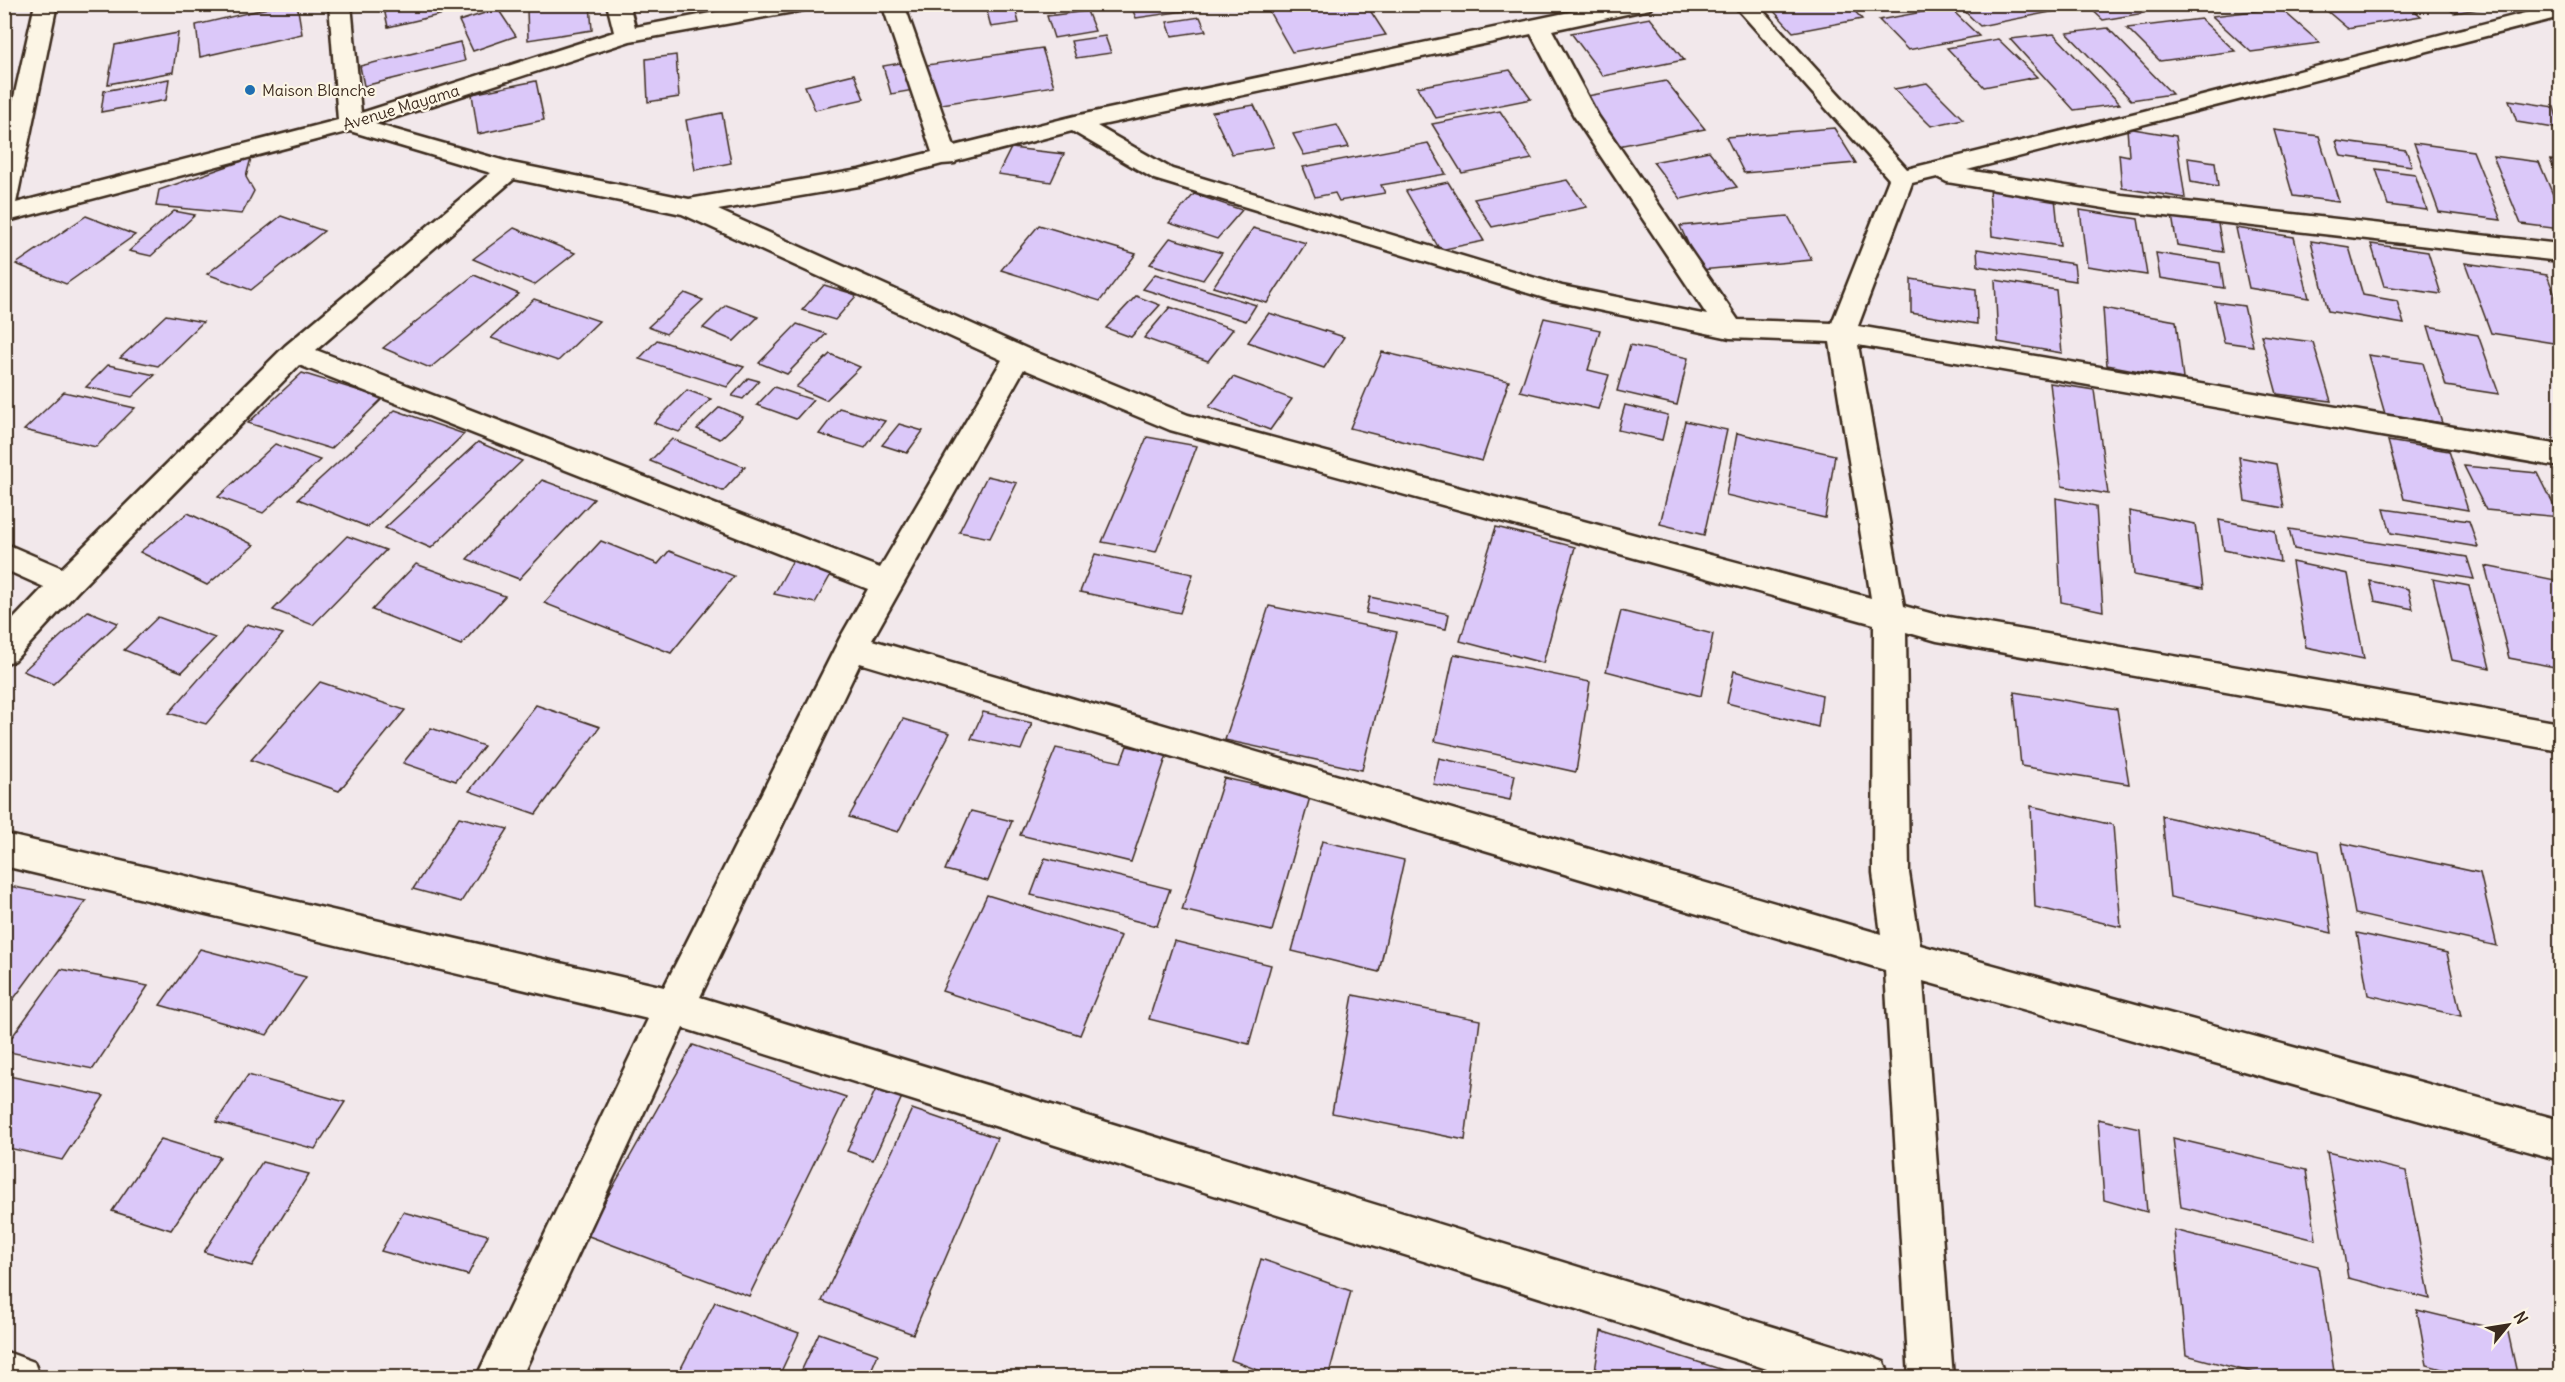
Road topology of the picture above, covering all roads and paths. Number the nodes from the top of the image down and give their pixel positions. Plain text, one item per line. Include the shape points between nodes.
1 (46, 4) edge
2 (340, 4) edge
3 (618, 4) edge
4 (799, 4) edge
5 (893, 4) edge
6 (1744, 4) edge
7 (1635, 5) edge
8 (2560, 10) edge
9 (1539, 27) junction
10 (626, 35) junction
11 (1075, 123) junction
12 (350, 124) junction
13 (946, 158) junction
14 (509, 170) junction
15 (1934, 172) junction
16 (1902, 178) junction
17 (4, 202) edge
18 (689, 207) junction
19 (4, 214) edge
20 (2560, 253) edge
21 (1730, 329) junction
22 (1842, 333) junction
23 (295, 352) junction
24 (1018, 356) junction
25 (2560, 456) edge
26 (4, 555) edge
27 (66, 583) junction
28 (888, 584) junction
29 (1890, 615) junction
30 (850, 647) junction
31 (4, 651) edge
32 (2560, 737) edge
33 (4, 850) edge
34 (1903, 958) junction
35 (673, 1007) junction
36 (2560, 1140) edge
37 (4, 1372) edge
38 (18, 1377) edge
39 (498, 1377) edge
40 (1868, 1377) edge
41 (1931, 1377) edge

1 - 17 street
2 - 12 street
3 - 10 street
4 - 10 street, Avenue Mayama
5 - 13 street
6 - 16 street
7 - 9 street
8 - 15 street
9 - 11 street
9 - 21 street via 1586,116
10 - 12 street, Avenue Mayama
11 - 13 street
11 - 21 street via 1163,174 1560,294
12 - 14 street
12 - 19 street, Avenue Mayama
13 - 18 street via 859,178
14 - 18 street
14 - 23 street
15 - 16 street
15 - 20 street via 2122,203
16 - 22 street
18 - 24 street
21 - 22 street
22 - 25 street
22 - 29 street
23 - 27 street
23 - 28 street
24 - 28 street
24 - 29 street via 1180,423
26 - 27 street
27 - 31 street
28 - 30 street
29 - 32 street via 1937,628
29 - 34 street via 1891,873
30 - 34 street
30 - 35 street
33 - 35 street
34 - 36 street
34 - 41 street
35 - 39 street
35 - 40 street
37 - 38 street

